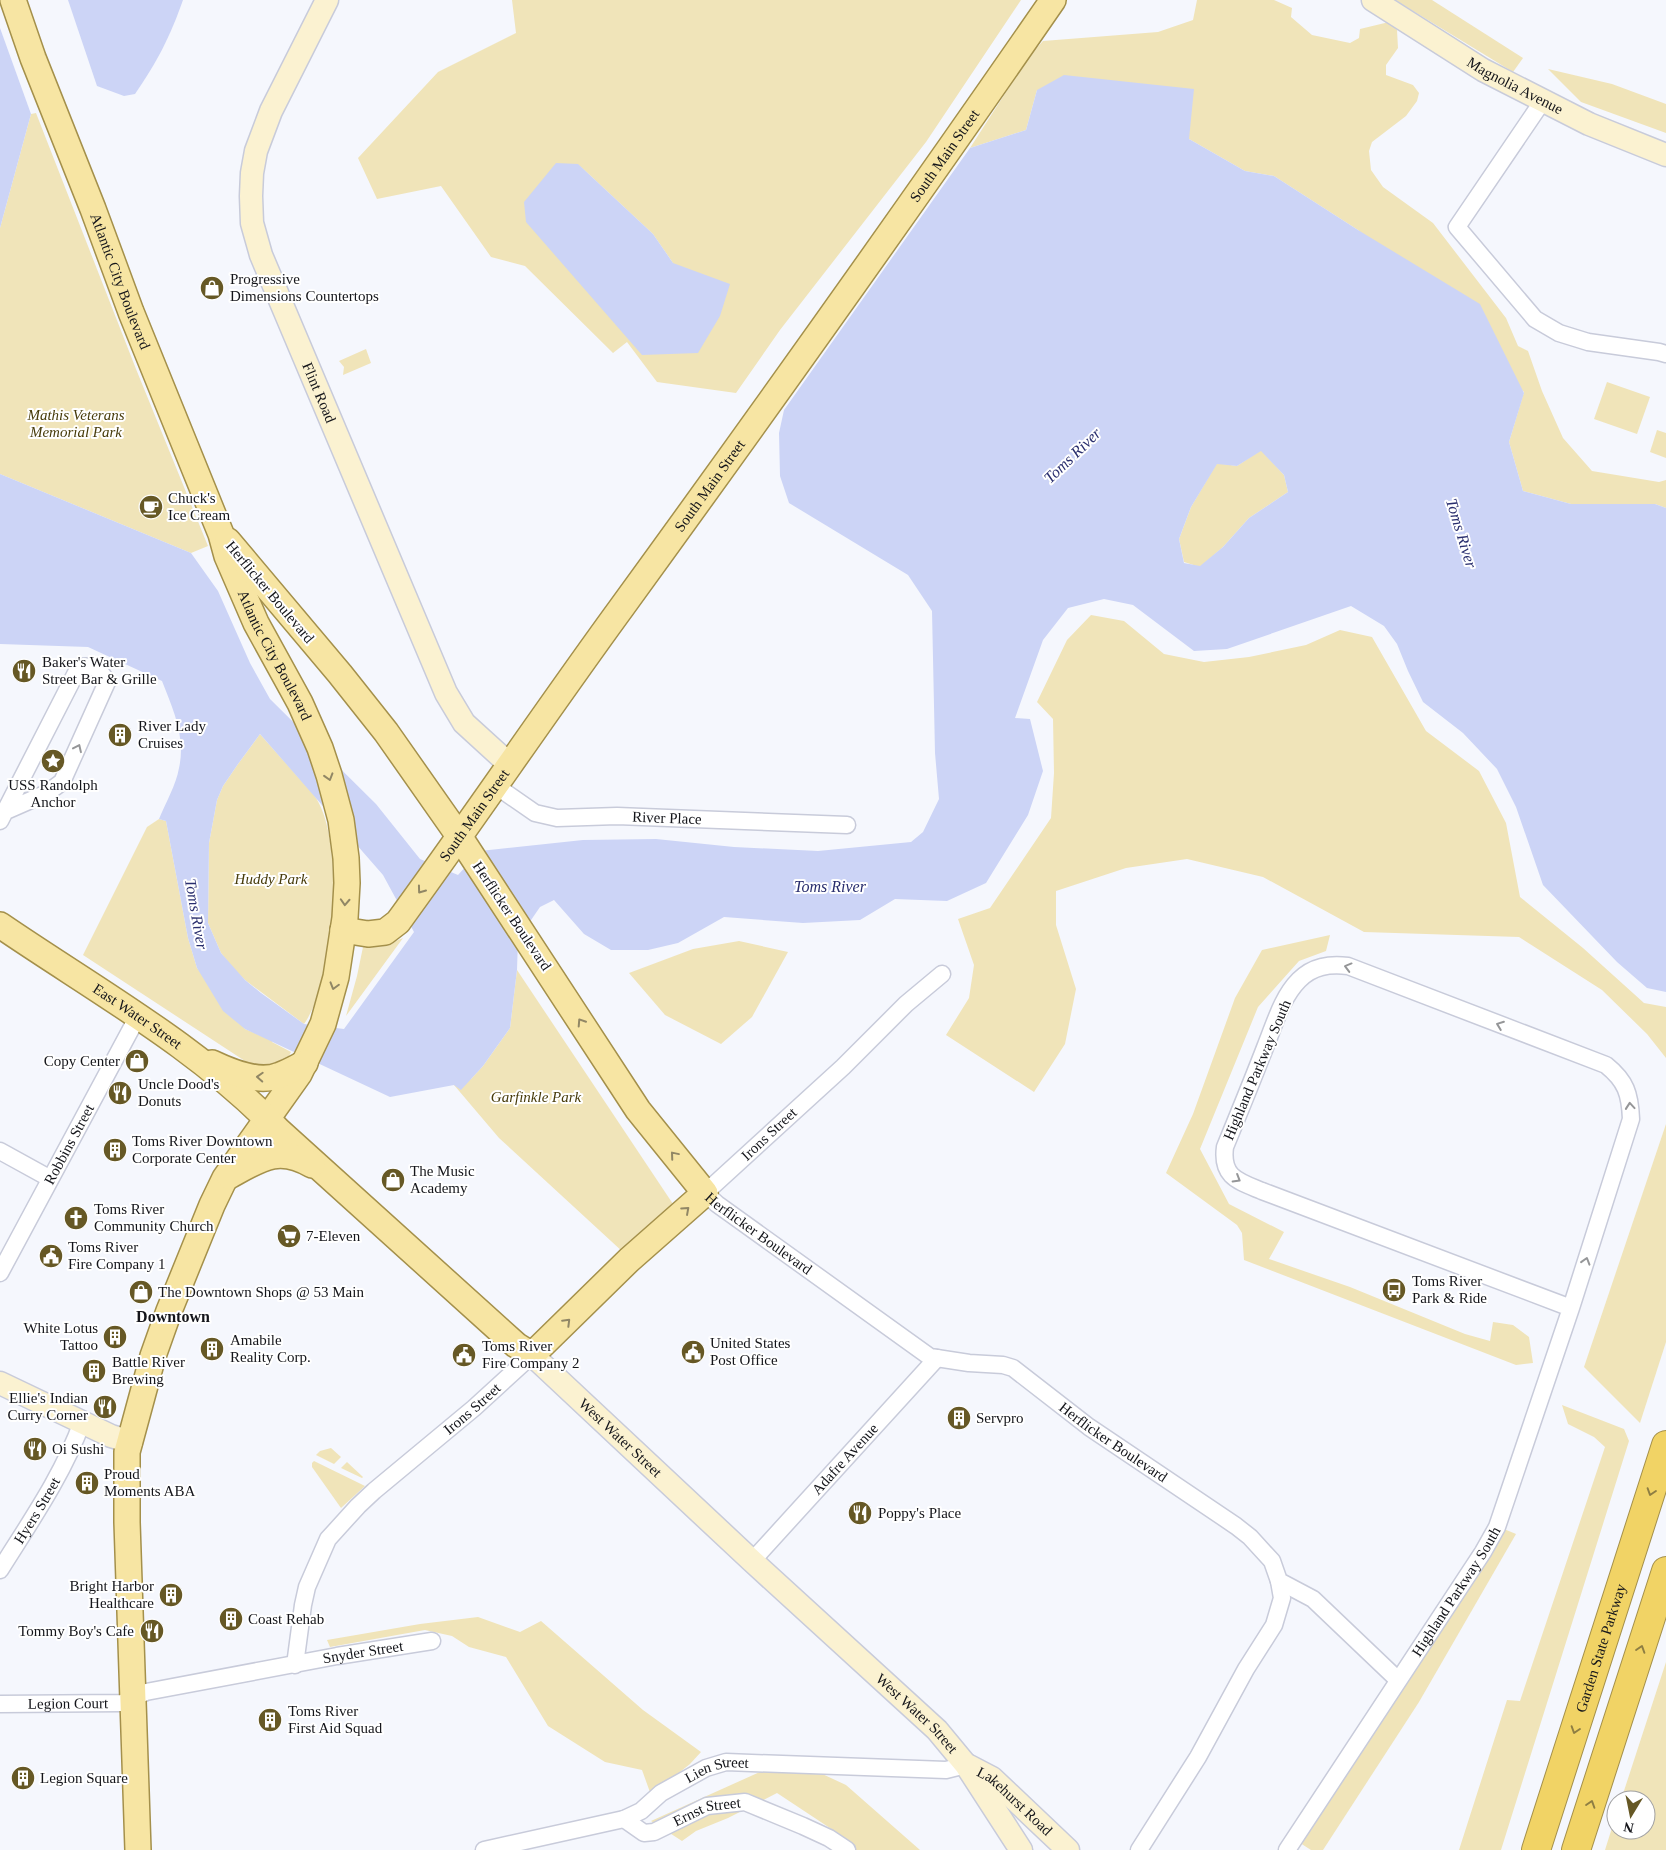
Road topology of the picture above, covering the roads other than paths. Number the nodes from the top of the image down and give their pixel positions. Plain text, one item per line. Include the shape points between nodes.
1 (327, 0) edge
2 (1053, 0) edge
3 (1373, 0) edge
4 (14, 1) edge
5 (1542, 102) junction
6 (1666, 155) edge
7 (1666, 354) edge
8 (221, 534) junction
9 (510, 765) junction
10 (496, 786) junction
11 (3, 816) edge
12 (847, 825) dead end
13 (465, 845) junction
14 (0, 926) edge
15 (343, 930) junction
16 (942, 974) dead end
17 (138, 1016) junction
18 (188, 1050) junction
19 (305, 1063) junction
20 (267, 1119) junction
21 (0, 1151) edge
22 (330, 1175) junction
23 (49, 1178) junction
24 (225, 1178) junction
25 (704, 1193) junction
26 (0, 1273) edge
27 (1571, 1308) junction
28 (532, 1355) junction
29 (937, 1358) junction
30 (0, 1382) edge
31 (82, 1422) junction
32 (131, 1442) junction
33 (1666, 1445) edge
34 (752, 1561) junction
35 (0, 1570) edge
36 (1666, 1571) edge
37 (1279, 1581) junction
38 (432, 1641) dead end
39 (295, 1665) junction
40 (1398, 1680) junction
41 (134, 1698) junction
42 (0, 1704) edge
43 (966, 1765) junction
44 (624, 1819) junction
45 (138, 1850) edge
46 (484, 1850) edge
47 (847, 1850) edge
48 (1022, 1850) edge
49 (1068, 1850) edge
50 (1139, 1850) edge
51 (1287, 1850) edge
52 (1536, 1850) edge
53 (1576, 1850) edge

1 - 9 street, Flint Road via 271,111 256,151 252,173 252,222 261,255 446,693 464,723
2 - 9 main road, South Main Street via 928,181
3 - 5 street, Magnolia Avenue via 1483,70
4 - 8 main road, Atlantic City Boulevard via 131,312
5 - 6 street, Magnolia Avenue
5 - 7 street via 1457,227 1535,319 1559,334 1588,342
8 - 13 main road, Herflicker Boulevard via 346,681
8 -> 15 main road, Atlantic City Boulevard via 256,623 313,731 335,796 346,858
9 - 10 main road, South Main Street
10 - 12 street, River Place via 534,812 557,818 617,816
10 - 13 main road, South Main Street
11 -> 11 street via 62,782 108,682 100,670 91,666 79,667
13 -> 15 main road, South Main Street via 445,857 398,922 385,932 368,934
25 -> 13 main road, Herflicker Boulevard via 638,1110
14 - 17 main road, East Water Street
15 -> 19 main road, Atlantic City Boulevard via 336,977 323,1024
16 - 25 street, Irons Street
17 - 18 main road, East Water Street
17 - 23 street, Robbins Street
19 -> 18 main road via 279,1076 261,1078 242,1075
18 - 20 main road, East Water Street
19 - 20 main road, Atlantic City Boulevard
20 - 22 main road, West Water Street
20 - 24 main road, Atlantic City Boulevard
21 - 23 street
22 - 24 main road via 302,1159 273,1155 265,1156
22 - 28 main road, West Water Street via 516,1345
23 - 26 street, Robbins Street
24 - 32 main road, Atlantic City Boulevard via 169,1311 153,1356
28 -> 25 main road, Irons Street via 629,1260
25 - 29 street, Herflicker Boulevard via 930,1357
27 -> 27 street, Highland Parkway South via 1631,1119 1628,1093 1622,1080 1606,1065 1348,966 1335,964 1314,969 1298,981 1282,1006 1225,1147 1224,1158 1230,1175 1262,1191
27 - 40 street, Highland Parkway South via 1497,1527
28 - 34 street, West Water Street
28 - 39 street, Irons Street via 358,1506 328,1539 307,1587
29 - 34 street, Adafre Avenue
29 - 37 street, Herflicker Boulevard via 1013,1368 1090,1426 1250,1537 1272,1561
30 - 31 street
31 - 32 street
31 - 35 street, Hyers Street via 38,1512
32 - 41 main road, Atlantic City Boulevard via 127,1452 127,1522
33 -> 52 highway, Garden State Parkway
34 - 43 street, West Water Street via 937,1730
53 -> 36 highway
37 - 40 street via 1313,1599
37 - 50 street via 1282,1598 1274,1624 1198,1757
38 - 39 street, Snyder Street
39 - 41 street via 146,1692
40 - 51 street, Highland Parkway South
41 - 42 street, Legion Court via 122,1703
41 - 45 main road, Atlantic City Boulevard
43 - 44 street, Lien Street via 946,1770 726,1762 706,1768 661,1793 642,1811
43 - 48 street, Lakehurst Road
43 - 49 street, Lakehurst Road via 992,1778
44 - 46 street, Lien Street
44 - 47 street, Ernst Street via 644,1833 654,1832 707,1806 745,1802 830,1838

